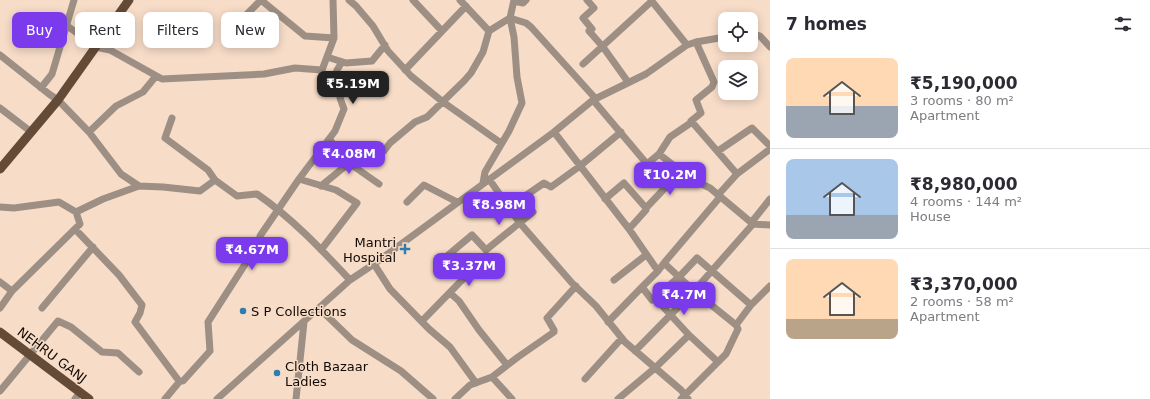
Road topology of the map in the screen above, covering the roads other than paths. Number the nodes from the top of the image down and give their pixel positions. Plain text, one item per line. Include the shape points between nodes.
1 (74, 0) edge
2 (129, 0) edge
3 (261, 0) edge
4 (333, 0) edge
5 (348, 0) edge
6 (413, 0) edge
7 (460, 0) edge
8 (526, 0) edge
9 (587, 0) edge
10 (514, 1) edge
11 (652, 1) edge
12 (466, 6) junction
13 (120, 12) edge
14 (249, 12) edge
15 (510, 18) junction
16 (67, 22) edge
17 (442, 31) junction
18 (489, 31) junction
19 (758, 35) edge
20 (334, 38) junction
21 (718, 38) edge
22 (696, 42) junction
23 (384, 45) junction
24 (687, 45) junction
25 (603, 47) junction
26 (770, 47) edge
27 (59, 48) edge
28 (95, 48) edge
29 (103, 48) edge
30 (0, 55) edge
31 (327, 57) junction
32 (342, 62) junction
33 (583, 64) dead end
34 (405, 70) junction
35 (156, 76) junction
36 (628, 82) junction
37 (41, 88) junction
38 (594, 99) junction
39 (58, 100) junction
40 (443, 102) junction
41 (0, 108) edge
42 (172, 118) dead end
43 (691, 121) junction
44 (30, 131) junction
45 (89, 132) junction
46 (554, 132) junction
47 (621, 132) junction
48 (329, 140) junction
49 (501, 143) junction
50 (770, 148) edge
51 (718, 151) junction
52 (660, 154) junction
53 (349, 162) junction
54 (580, 166) junction
55 (0, 168) edge
56 (681, 171) junction
57 (737, 174) junction
58 (299, 179) junction
59 (215, 180) junction
60 (486, 181) junction
61 (379, 184) dead end
62 (139, 186) junction
63 (321, 186) junction
64 (719, 196) junction
65 (605, 199) junction
66 (770, 199) edge
67 (407, 202) dead end
68 (457, 202) junction
69 (0, 207) edge
70 (646, 208) junction
71 (279, 209) junction
72 (76, 212) junction
73 (519, 222) junction
74 (752, 223) junction
75 (770, 225) edge
76 (75, 229) junction
77 (629, 229) junction
78 (93, 247) junction
79 (321, 250) junction
80 (646, 255) junction
81 (664, 263) junction
82 (374, 264) junction
83 (658, 271) junction
84 (712, 271) junction
85 (679, 277) junction
86 (350, 280) junction
87 (614, 280) dead end
88 (0, 282) edge
89 (576, 286) junction
90 (770, 286) edge
91 (642, 287) junction
92 (12, 291) junction
93 (694, 291) junction
94 (450, 293) junction
95 (655, 298) junction
96 (752, 306) junction
97 (0, 308) edge
98 (42, 308) dead end
99 (320, 308) junction
100 (670, 315) junction
101 (422, 321) junction
102 (304, 322) junction
103 (608, 322) junction
104 (736, 325) junction
105 (0, 332) edge
106 (689, 335) junction
107 (622, 338) junction
108 (635, 351) junction
109 (30, 354) junction
110 (718, 362) junction
111 (507, 365) junction
112 (655, 368) junction
113 (139, 372) dead end
114 (492, 378) junction
115 (585, 379) dead end
116 (180, 381) junction
117 (476, 383) junction
118 (0, 391) edge
119 (77, 396) edge
120 (685, 398) edge
121 (89, 399) edge
122 (165, 399) edge
123 (217, 399) edge
124 (296, 399) edge
125 (433, 399) edge
126 (455, 399) edge
127 (512, 399) edge
128 (618, 399) edge

1 - 16 street
2 - 13 main road
3 - 14 street
3 - 20 street via 305,36
4 - 20 street
5 - 23 street via 373,26
6 - 17 street
7 - 12 street
8 - 10 street via 523,3
9 - 25 street via 594,8 583,18 592,29 589,31
10 - 15 street
11 - 24 street
11 - 25 street
12 - 17 street
12 - 18 street
15 - 18 street
15 - 38 street via 531,26
15 - 49 street via 522,103
17 - 34 street
18 - 40 street via 483,52 471,73
19 - 26 street
20 - 31 street
21 - 22 street
22 - 24 street
22 - 43 street via 714,82 712,87 696,100 701,113
23 - 32 street via 372,61 346,64
23 - 34 street
24 - 36 street via 646,74
25 - 33 street
25 - 36 street
27 - 37 street via 52,74
28 - 39 main road
29 - 35 street
30 - 37 street
31 - 32 street
31 - 35 street via 322,70 295,68 264,74 162,79
32 - 48 street via 335,79 344,87 340,98 344,109 337,129
34 - 40 street
35 - 45 street via 143,92 116,106
36 - 38 street
37 - 39 street
38 - 46 street
38 - 47 street
39 - 44 main road
39 - 45 street
40 - 49 street
40 - 53 street via 427,117 415,122 380,154 369,148
41 - 44 street
42 - 59 street via 165,138 208,170
43 - 51 street
43 - 52 street via 670,137
44 - 55 main road
45 - 62 street via 121,174
46 - 54 street
46 - 60 street
47 - 52 street via 647,164
47 - 54 street
48 - 53 street
48 - 58 street
49 - 60 street via 485,172
50 - 51 street via 752,128
50 - 57 street
51 - 57 street
52 - 56 street
53 - 61 street
53 - 63 street
54 - 65 street
54 - 73 street via 551,187 544,183 525,196 533,211
56 - 64 street
56 - 70 street
57 - 64 street
58 - 63 street
58 - 71 street
59 - 62 street via 200,191
59 - 71 street via 237,196 257,194
60 - 68 street
60 - 73 street
62 - 72 street
63 - 79 street via 336,190 357,203
64 - 74 street
64 - 81 street
65 - 70 street via 624,183
65 - 77 street
66 - 74 street
67 - 68 street via 424,185
68 - 82 street
69 - 72 street via 14,208 59,202
70 - 77 street
71 - 79 street
71 - 116 street via 207,323 210,352
72 - 76 street via 80,224
73 - 89 street
73 - 94 street via 486,250 472,235 447,256 464,278
74 - 75 street
74 - 84 street
76 - 78 street
76 - 92 street
77 - 80 street
78 - 98 street
78 - 116 street via 142,305 140,314 134,322
79 - 86 street
80 - 83 street
80 - 87 street
81 - 83 street
81 - 85 street
82 - 86 street
82 - 101 street via 390,289
83 - 91 street
84 - 85 street via 697,258
84 - 93 street
84 - 96 street
85 - 93 street
85 - 95 street
86 - 99 street
88 - 92 street
89 - 103 street
89 - 111 street via 547,318 554,332
90 - 96 street
91 - 95 street via 652,300
91 - 103 street
92 - 97 street
93 - 100 street
93 - 104 street
94 - 101 street
94 - 111 street via 459,301
95 - 100 street
96 - 104 street
99 - 102 street
99 - 125 street via 352,340 401,371
100 - 106 street
100 - 108 street
101 - 117 street via 450,347
102 - 123 street
102 - 124 street
103 - 107 street
104 - 110 street via 738,329 726,354
105 - 109 main road, NEHRU GANJ
106 - 110 street
106 - 112 street
107 - 108 street
107 - 115 street
108 - 112 street
109 - 113 street via 58,321 71,326 102,352 118,353
109 - 118 street
109 - 119 main road, NEHRU GANJ
110 - 120 street
111 - 114 street
112 - 120 street via 680,390
112 - 128 street
114 - 117 street
114 - 127 street
116 - 122 street
117 - 126 street via 470,385
119 - 121 main road, NEHRU GANJ

